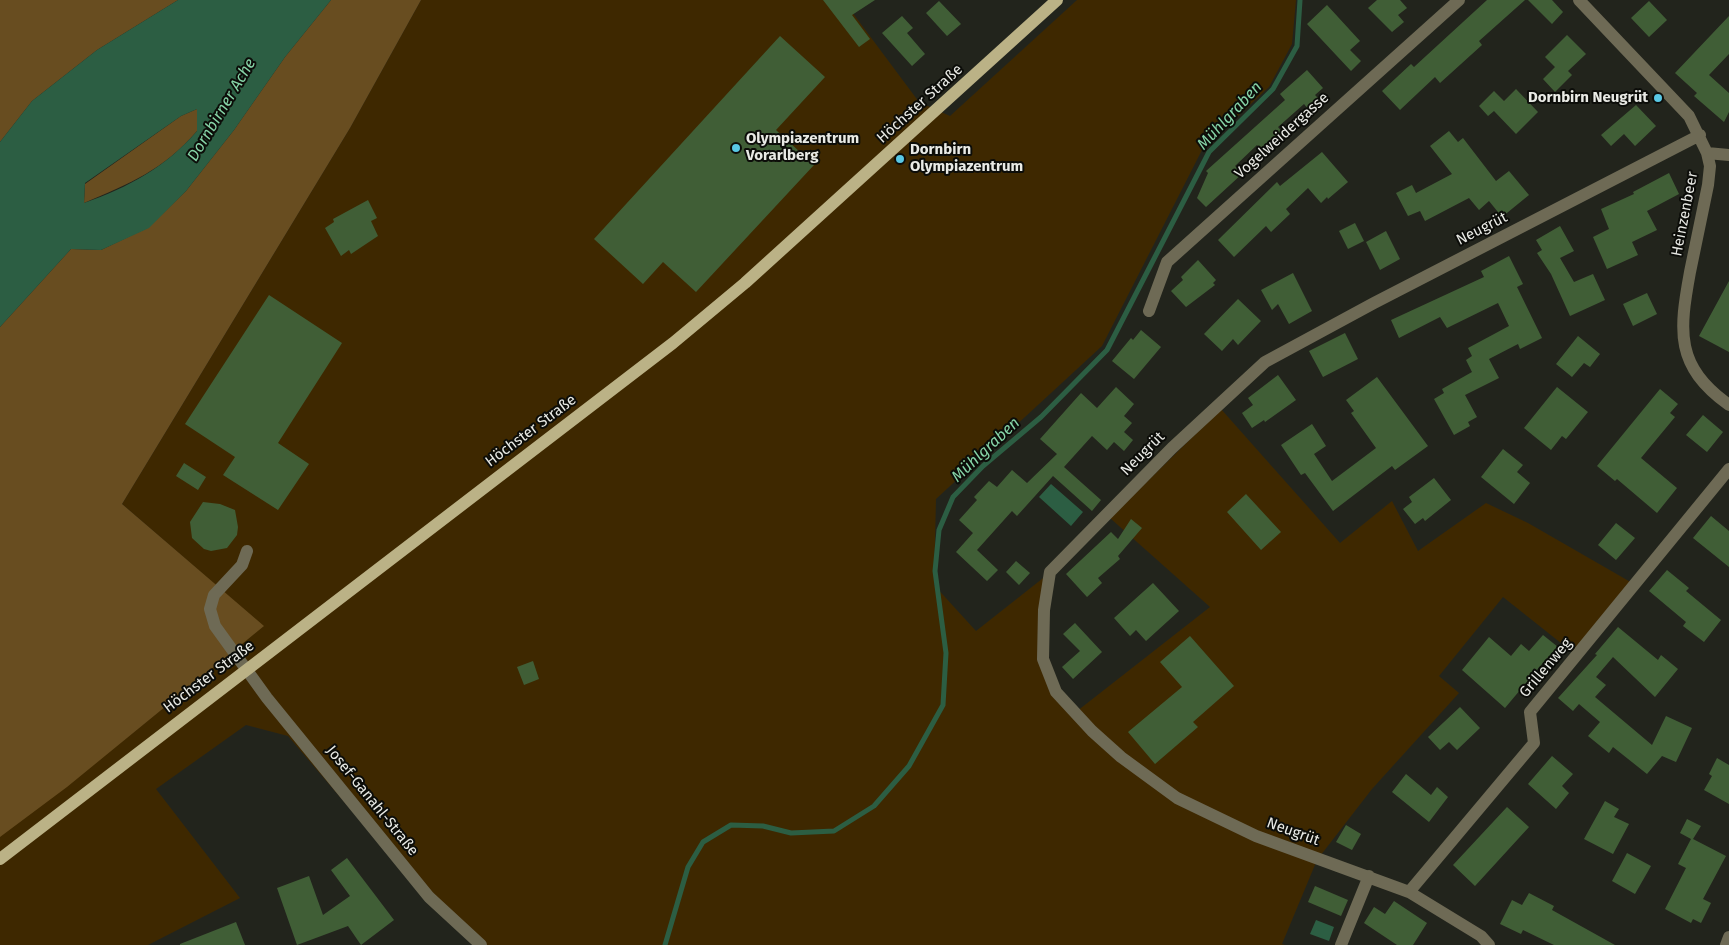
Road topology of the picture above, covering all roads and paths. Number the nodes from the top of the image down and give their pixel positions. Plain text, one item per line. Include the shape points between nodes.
1 (1057, 0) edge
2 (1459, 0) edge
3 (1579, 0) edge
4 (1700, 135) junction
5 (1708, 153) junction
6 (1729, 155) edge
7 (1149, 311) dead end
8 (1729, 405) edge
9 (1729, 469) edge
10 (247, 551) dead end
11 (246, 670) junction
12 (0, 859) edge
13 (1370, 876) junction
14 (1409, 892) junction
15 (1729, 937) edge
16 (481, 945) edge
17 (1341, 945) edge
18 (1489, 945) edge
19 (1726, 945) edge

1 - 11 main road, Höchster Straße via 745,284 664,350
2 - 7 street, Vogelweidergasse via 1167,262
3 - 4 street, Heinzenbeer via 1689,116
4 - 5 street, Heinzenbeer
4 - 13 street, Neugrüt via 1265,362 1172,448 1050,572 1042,659 1056,692 1092,731 1177,798 1256,836
5 - 6 street
5 - 8 street, Heinzenbeer via 1708,185 1683,310 1682,336 1691,365 1700,379
9 - 14 street, Grillenweg via 1530,712 1534,742
10 - 11 street, Josef-Ganahl-Straße via 242,565 214,595 210,609 215,626
11 - 12 main road, Höchster Straße
11 - 16 street, Josef-Ganahl-Straße via 429,896
13 - 14 street, Neugrüt
13 - 17 street
14 - 18 street, Neugrüt via 1482,936
15 - 19 street

